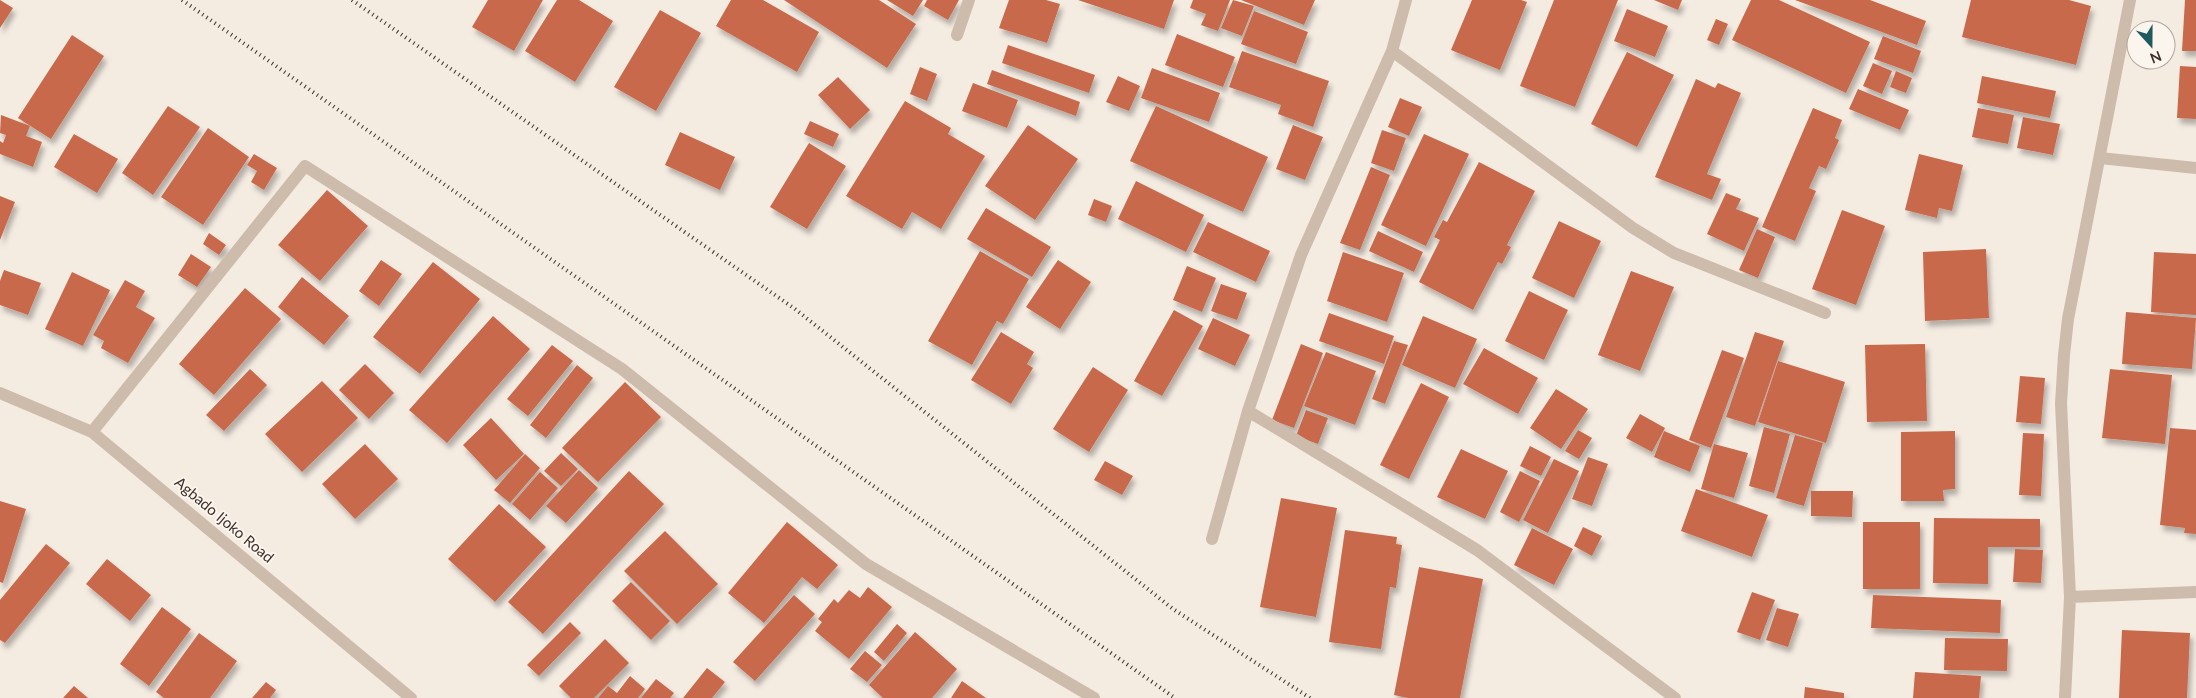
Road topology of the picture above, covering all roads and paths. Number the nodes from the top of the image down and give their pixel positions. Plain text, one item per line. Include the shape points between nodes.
1 (969, 0) edge
2 (1406, 0) edge
3 (2130, 0) edge
4 (957, 35) dead end
5 (1392, 52) junction
6 (2100, 158) junction
7 (2196, 168) edge
8 (1825, 313) dead end
9 (0, 393) edge
10 (1248, 411) junction
11 (92, 432) junction
12 (1212, 539) dead end
13 (2196, 592) edge
14 (2070, 597) junction
15 (411, 698) edge
16 (1094, 698) edge
17 (1675, 698) edge
18 (2065, 698) edge

1 - 4 street
2 - 5 street
3 - 6 street
5 - 8 street via 1598,204 1657,243 1674,253
5 - 10 street via 1301,255
6 - 7 street
6 - 14 street via 2068,319 2064,355 2062,403
9 - 11 street, Agbado Ijoko Road
10 - 12 street
10 - 17 street via 1477,550
11 - 15 street, Agbado Ijoko Road
11 - 16 street via 305,166 622,369 866,564
13 - 14 street
14 - 18 street

